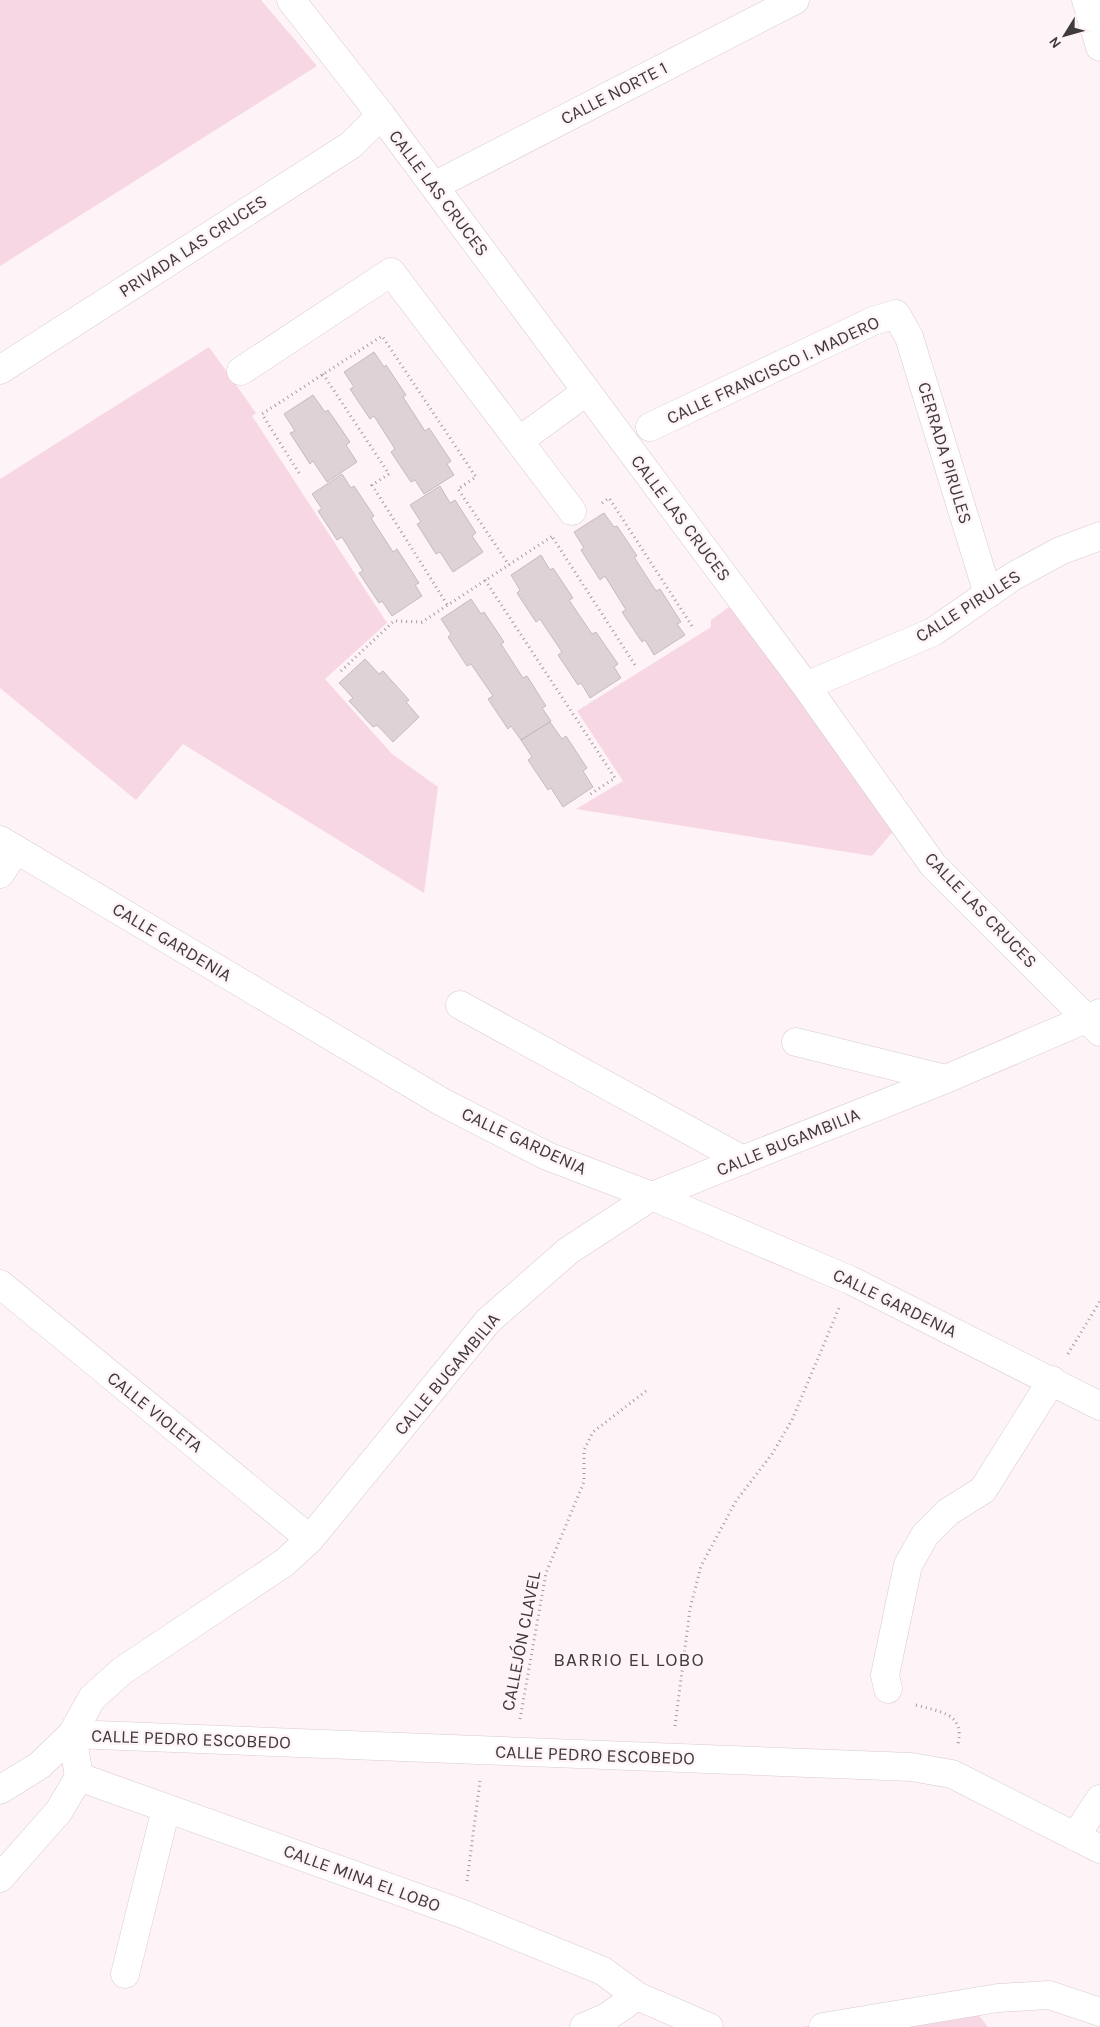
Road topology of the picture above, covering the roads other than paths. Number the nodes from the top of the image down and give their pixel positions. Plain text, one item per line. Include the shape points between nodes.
1 (291, 0) edge
2 (794, 0) edge
3 (1086, 0) edge
4 (1100, 48) edge
5 (381, 115) junction
6 (434, 186) junction
7 (896, 314) joint
8 (0, 370) edge
9 (241, 371) dead end
10 (587, 391) junction
11 (650, 427) dead end
12 (519, 441) junction
13 (575, 515) road end
14 (1100, 536) edge
15 (988, 594) junction
16 (806, 686) junction
17 (8, 845) edge
18 (0, 874) edge
19 (460, 1005) dead end
20 (1096, 1021) edge
21 (796, 1042) dead end
22 (946, 1079) junction
23 (743, 1160) junction
24 (652, 1196) junction
25 (4, 1297) edge
26 (1052, 1380) junction
27 (1100, 1406) edge
28 (310, 1539) junction
29 (888, 1689) road end
30 (72, 1734) junction
31 (79, 1777) junction
32 (0, 1790) edge
33 (1100, 1799) edge
34 (166, 1809) junction
35 (1075, 1837) junction
36 (1100, 1849) edge
37 (0, 1878) edge
38 (125, 1974) dead end
39 (637, 1996) junction
40 (1100, 2012) edge
41 (584, 2027) edge
42 (709, 2027) edge
43 (823, 2027) edge

1 - 5 street, CALLE LAS CRUCES
2 - 6 street, CALLE NORTE 1
3 - 4 street
5 - 6 street, CALLE LAS CRUCES
5 - 8 street, PRIVADA LAS CRUCES via 351,145
6 - 10 street, CALLE LAS CRUCES
7 - 11 street, CALLE FRANCISCO I. MADERO via 873,321
7 - 15 street, CERRADA PIRULES via 909,337
9 - 12 street via 391,272
10 - 12 street
10 - 16 street, CALLE LAS CRUCES
12 - 13 street
14 - 15 street, CALLE PIRULES via 1060,551
15 - 16 street, CALLE PIRULES via 932,632
16 - 20 street, CALLE LAS CRUCES via 933,865
17 - 18 street
17 - 24 street, CALLE GARDENIA via 442,1102 547,1156
19 - 23 street
20 - 22 street, CALLE BUGAMBILIA
21 - 22 street
22 - 23 street, CALLE BUGAMBILIA
23 - 24 street, CALLE BUGAMBILIA
24 - 26 street, CALLE GARDENIA via 850,1280
24 - 28 street, CALLE BUGAMBILIA via 568,1251 488,1321
25 - 28 street, CALLE VIOLETA
26 - 27 street, CALLE GARDENIA
26 - 29 street via 983,1490 948,1512 925,1535 908,1566 885,1675
28 - 30 street, CALLE BUGAMBILIA via 284,1563 122,1671 92,1698
30 - 31 street
30 - 32 street, CALLE BUGAMBILIA via 40,1765
30 - 35 street, CALLE PEDRO ESCOBEDO via 911,1767 952,1774
31 - 34 street, CALLE MINA EL LOBO
31 - 37 street via 59,1811
33 - 35 street
34 - 38 street
34 - 39 street, CALLE MINA EL LOBO via 463,1914 603,1971
35 - 36 street, CALLE PEDRO ESCOBEDO
39 - 41 street via 607,2017
39 - 42 street, CALLE MINA EL LOBO
40 - 43 street via 1049,1995 998,1998

